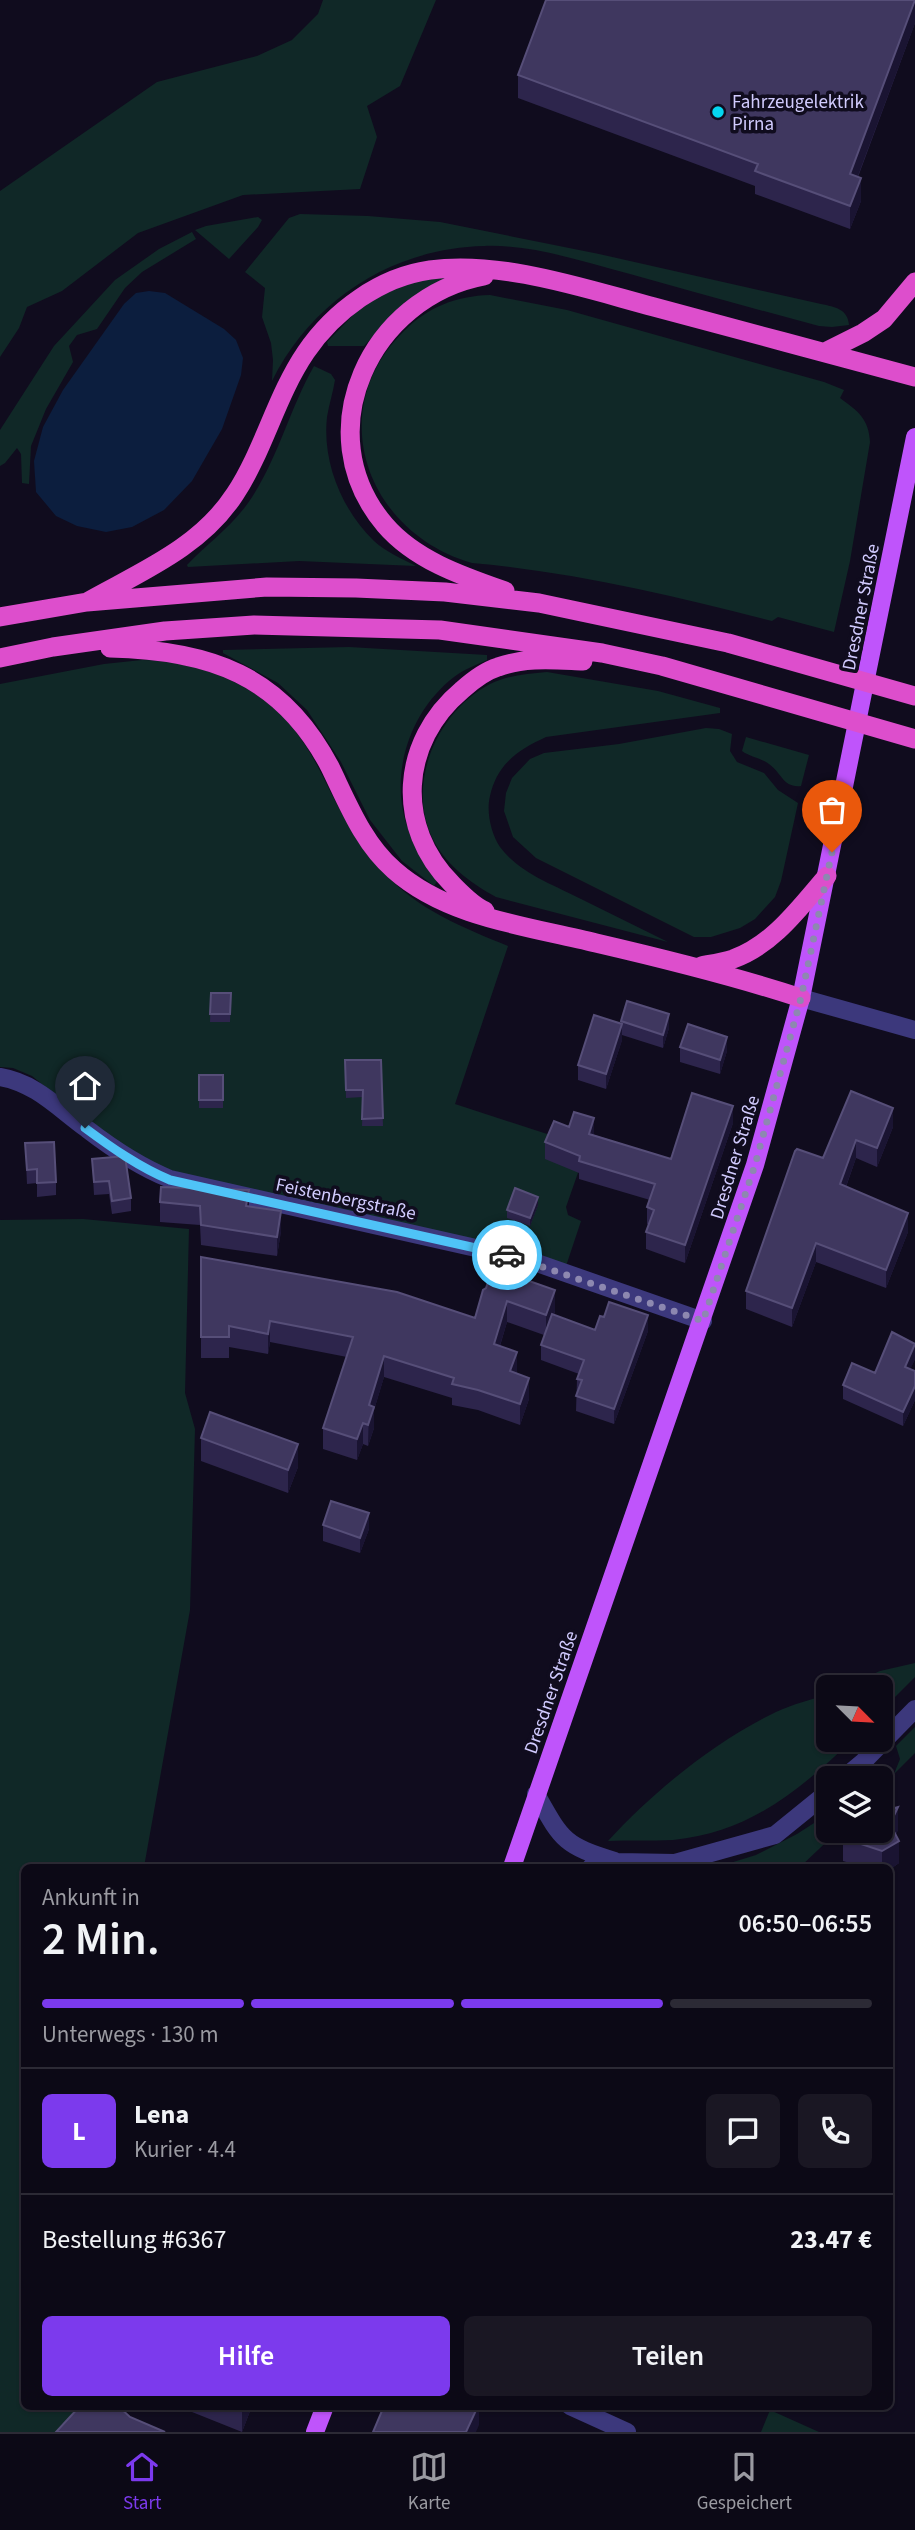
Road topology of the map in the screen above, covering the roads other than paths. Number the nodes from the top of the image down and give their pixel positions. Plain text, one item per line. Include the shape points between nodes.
1 (502, 272) junction
2 (915, 282) edge
3 (825, 352) junction
4 (915, 377) edge
5 (915, 437) edge
6 (87, 602) junction
7 (539, 603) junction
8 (0, 617) edge
9 (53, 647) junction
10 (0, 658) edge
11 (662, 666) junction
12 (915, 696) edge
13 (915, 739) edge
14 (827, 877) junction
15 (501, 920) junction
16 (696, 967) junction
17 (801, 998) junction
18 (915, 1030) edge
19 (0, 1077) edge
20 (703, 1321) junction
21 (915, 1709) edge
22 (858, 1766) edge
23 (536, 1794) junction
24 (816, 1802) edge
25 (618, 1862) junction
26 (513, 1864) edge
27 (607, 1864) edge
28 (323, 2410) edge
29 (579, 2410) edge
30 (314, 2432) edge
31 (627, 2432) edge

1 - 3 highway via 570,285
1 - 6 highway via 450,268 418,272 376,288 352,304 313,341 295,367 249,469 215,521 168,558
1 - 7 highway via 470,278 428,298 384,336 356,390 349,431 351,453 355,475 368,501 402,543 454,572
2 - 3 highway via 884,319
3 - 4 highway
5 - 14 main road, Dresdner Straße
6 - 7 highway via 267,587 445,592
6 - 8 highway
7 - 12 highway via 767,653
9 - 10 highway
9 - 11 highway via 164,631 254,625 440,630
9 - 15 highway via 135,649 198,657 251,679 296,717 328,764 368,841 394,870 433,898
11 - 13 highway
11 - 15 highway via 521,661 496,667 471,682 437,715 425,734 413,776 411,798 420,839 429,857 462,894
14 - 16 highway via 768,939 733,959
14 - 17 main road, Dresdner Straße
15 - 16 highway
16 - 17 highway
17 - 18 street
17 - 20 main road, Dresdner Straße via 755,1165
19 - 20 street, Feistenbergstraße via 29,1086 121,1154 170,1180 511,1256
20 - 23 main road, Dresdner Straße
21 - 22 street
23 - 25 street via 564,1839
23 - 26 main road, Dresdner Straße
24 - 25 street via 775,1835 676,1863
25 - 27 street
28 - 30 main road
29 - 31 street

